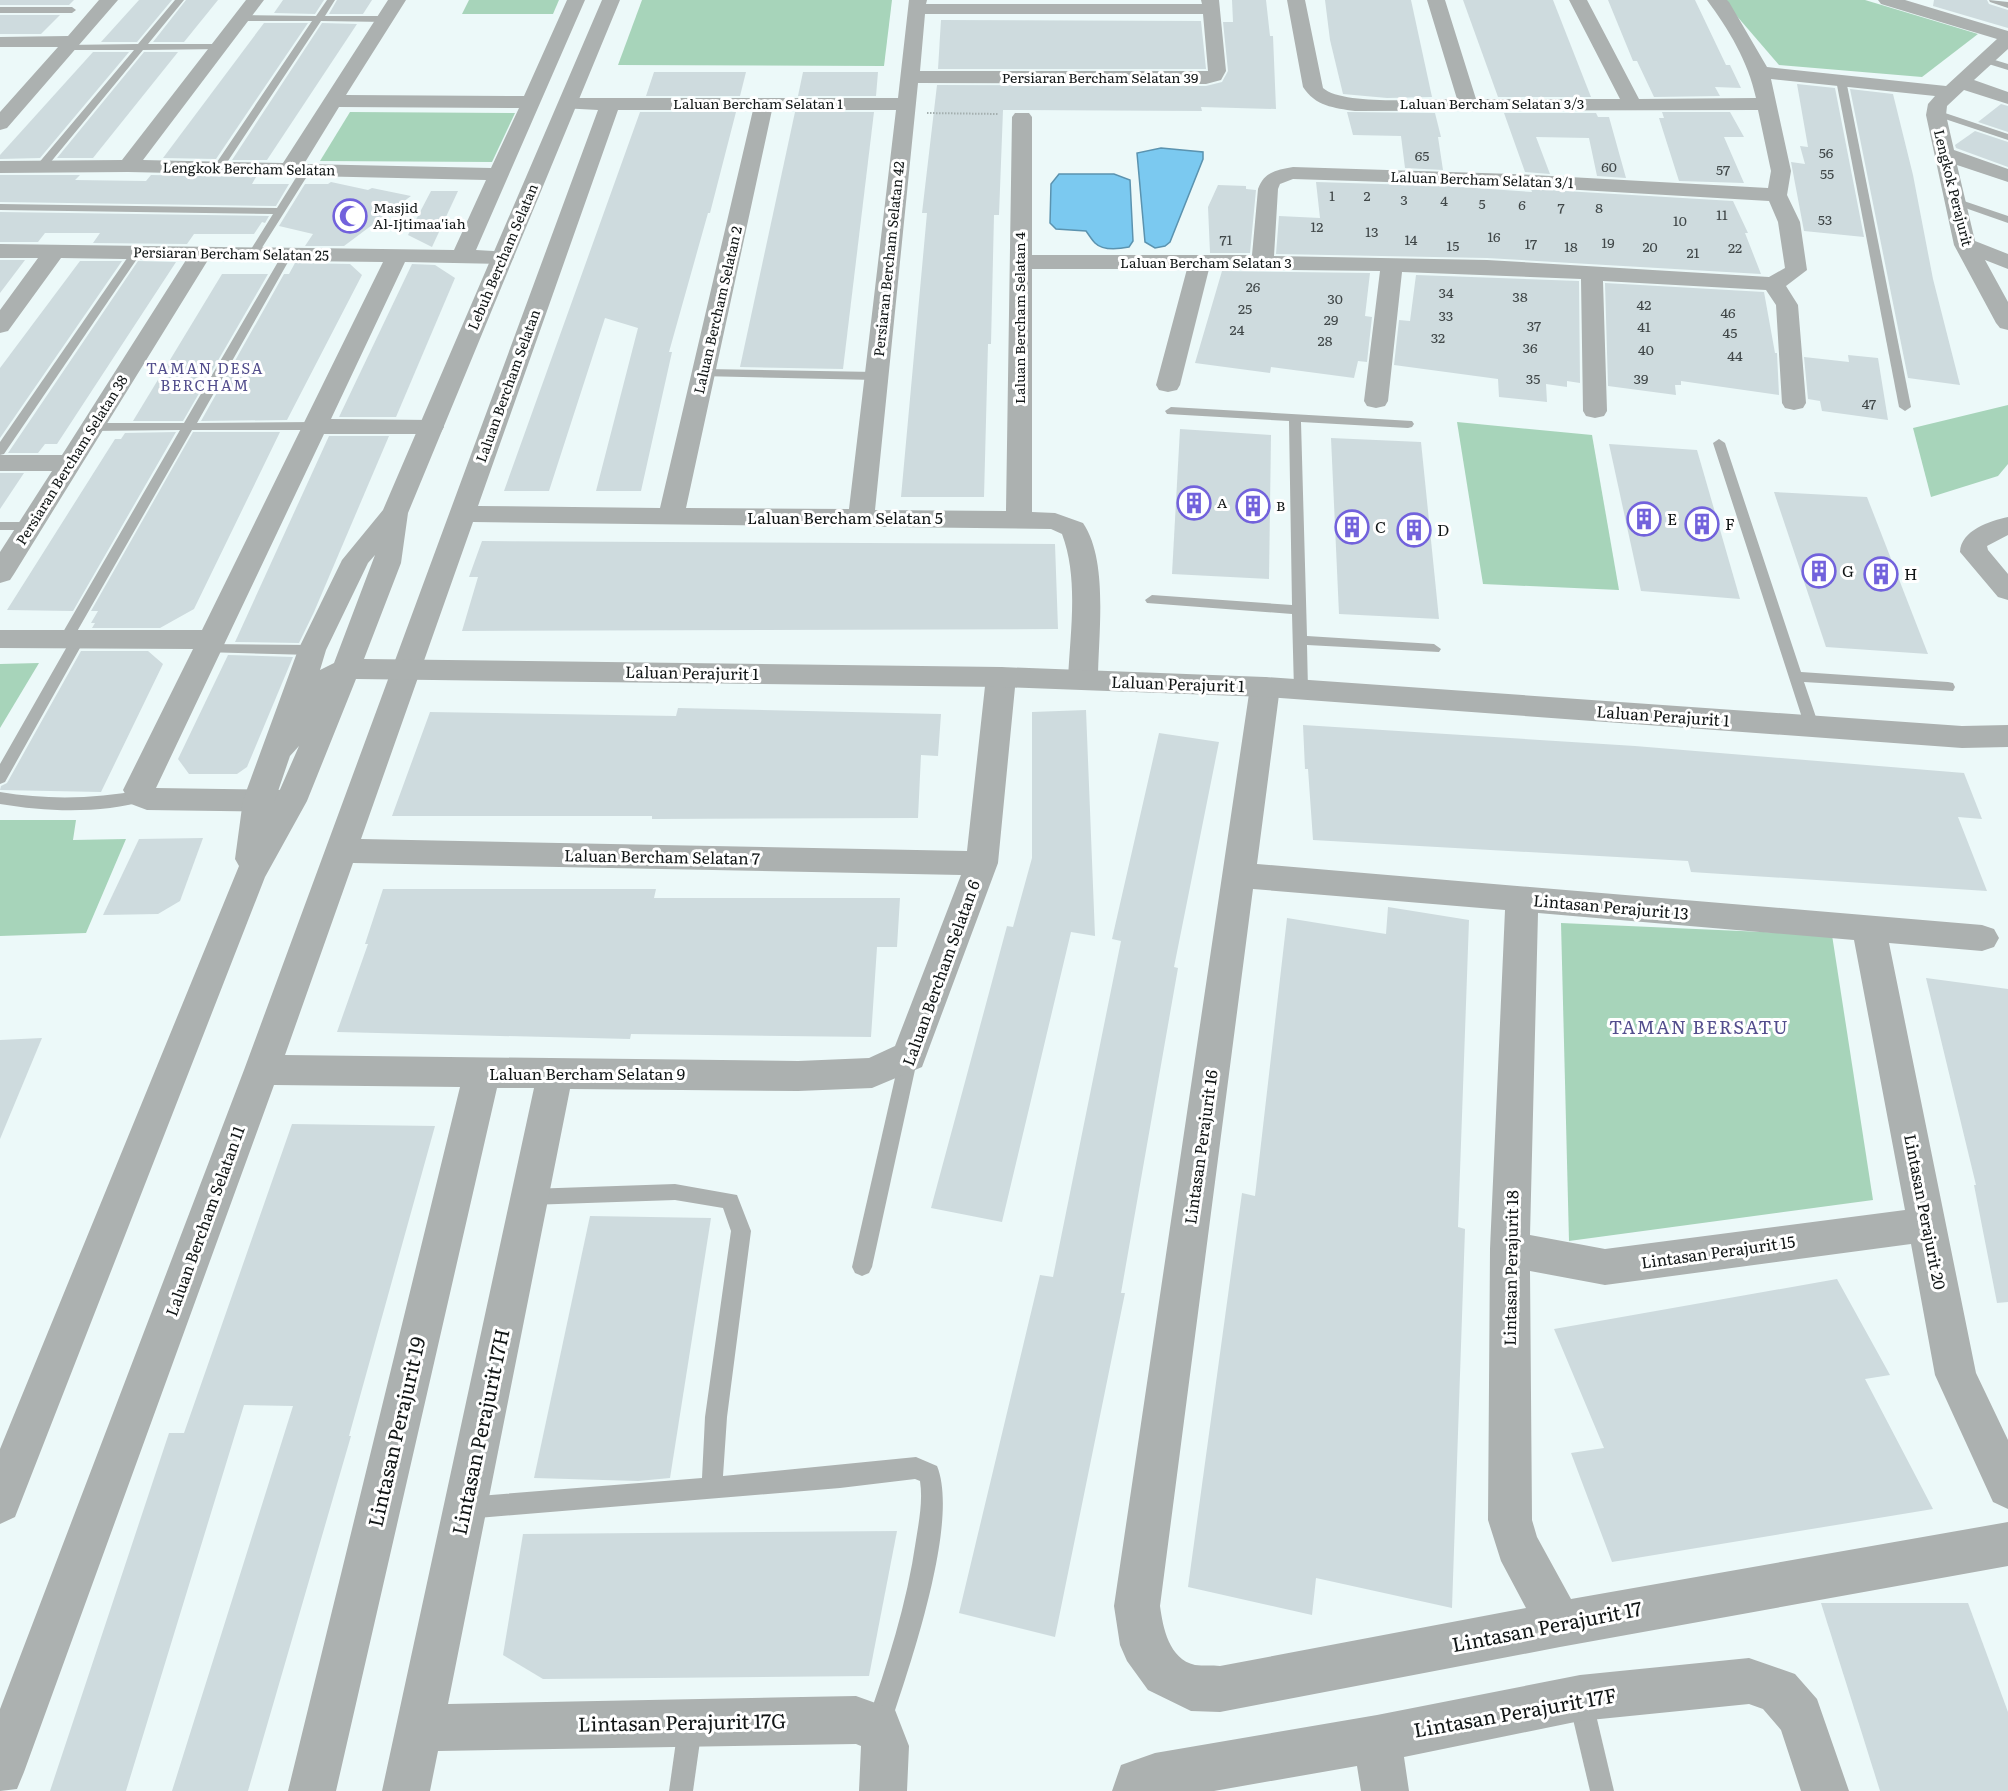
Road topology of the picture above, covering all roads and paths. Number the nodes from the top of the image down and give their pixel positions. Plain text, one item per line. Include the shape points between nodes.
1 (109, 0) edge
2 (180, 0) edge
3 (255, 0) edge
4 (331, 0) edge
5 (398, 0) edge
6 (576, 0) edge
7 (611, 0) edge
8 (1296, 0) edge
9 (1436, 0) edge
10 (1578, 0) edge
11 (1716, 0) edge
12 (1887, 0) edge
13 (1993, 0) edge
14 (917, 4) edge
15 (2008, 4) edge
16 (76, 5) edge
17 (1211, 5) edge
18 (0, 9) edge
19 (242, 18) junction
20 (319, 19) junction
21 (386, 19) junction
22 (2008, 38) edge
23 (44, 41) junction
24 (0, 42) edge
25 (70, 44) junction
26 (141, 47) junction
27 (220, 47) junction
28 (1985, 60) junction
29 (2008, 67) edge
30 (1760, 72) junction
31 (910, 77) junction
32 (1841, 80) junction
33 (1955, 87) junction
34 (2008, 98) edge
35 (334, 101) junction
36 (530, 102) junction
37 (1468, 103) junction
38 (1632, 103) junction
39 (568, 104) junction
40 (610, 104) junction
41 (764, 104) junction
42 (1767, 105) junction
43 (906, 109) junction
44 (1936, 113) junction
45 (1022, 117) joint
46 (0, 124) edge
47 (2008, 137) edge
48 (1944, 153) junction
49 (0, 166) edge
50 (128, 166) junction
51 (41, 167) junction
52 (218, 168) junction
53 (298, 169) junction
54 (499, 174) junction
55 (2008, 176) edge
56 (1777, 195) junction
57 (1955, 201) junction
58 (0, 207) edge
59 (280, 211) junction
60 (2008, 220) edge
61 (1965, 246) junction
62 (0, 251) edge
63 (54, 252) junction
64 (136, 253) junction
65 (201, 254) junction
66 (253, 254) junction
67 (287, 255) junction
68 (398, 256) junction
69 (462, 257) junction
70 (503, 257) junction
71 (1020, 262) junction
72 (1200, 262) junction
73 (1263, 262) junction
74 (2008, 262) edge
75 (1392, 265) junction
76 (1592, 273) junction
77 (1773, 284) junction
78 (2008, 323) edge
79 (0, 326) edge
80 (704, 373) junction
81 (876, 375) junction
82 (1168, 385) dead end
83 (1376, 401) dead end
84 (1794, 403) dead end
85 (1905, 407) dead end
86 (1171, 411) dead end
87 (1595, 411) dead end
88 (1295, 418) junction
89 (1408, 424) dead end
90 (315, 426) junction
91 (92, 427) junction
92 (188, 427) junction
93 (432, 427) junction
94 (1719, 443) dead end
95 (0, 451) edge
96 (0, 463) edge
97 (70, 463) junction
98 (394, 513) junction
99 (462, 514) junction
100 (671, 517) junction
101 (861, 519) junction
102 (1019, 519) junction
103 (2008, 525) edge
104 (0, 526) edge
105 (30, 526) junction
106 (356, 560) junction
107 (0, 574) edge
108 (2008, 591) edge
109 (1152, 600) dead end
110 (1299, 610) junction
111 (0, 639) edge
112 (72, 639) junction
113 (1299, 640) junction
114 (210, 644) junction
115 (1434, 649) dead end
116 (312, 650) junction
117 (346, 669) junction
118 (407, 669) junction
119 (1001, 676) junction
120 (1794, 676) junction
121 (1083, 680) junction
122 (1948, 687) dead end
123 (1283, 689) junction
124 (1811, 726) junction
125 (2008, 736) edge
126 (275, 753) junction
127 (0, 778) edge
128 (142, 796) junction
129 (0, 798) edge
130 (259, 800) junction
131 (291, 801) junction
132 (341, 851) junction
133 (982, 863) junction
134 (1239, 875) junction
135 (249, 877) junction
136 (1522, 900) junction
137 (1869, 928) junction
138 (1982, 938) dead end
139 (909, 1056) junction
140 (262, 1070) junction
141 (482, 1073) junction
142 (555, 1073) junction
143 (529, 1197) junction
144 (1927, 1224) junction
145 (1510, 1249) junction
146 (862, 1267) dead end
147 (2008, 1487) edge
148 (712, 1488) junction
149 (0, 1502) edge
150 (465, 1508) junction
151 (2008, 1544) edge
152 (1137, 1606) joint
153 (1560, 1624) junction
154 (1580, 1698) junction
155 (690, 1723) junction
156 (878, 1727) junction
157 (420, 1728) junction
158 (1377, 1739) junction
159 (0, 1772) edge
160 (312, 1791) edge
161 (406, 1791) edge
162 (681, 1791) edge
163 (883, 1791) edge
164 (1136, 1791) edge
165 (1385, 1791) edge
166 (1602, 1791) edge
167 (1825, 1791) edge

1 - 25 street
2 - 26 lane
3 - 19 street
4 - 20 lane
5 - 21 street
6 - 36 street
7 - 39 street, Lebuh Bercham Selatan
8 - 37 street, Laluan Bercham Selatan 3/3 via 1313,87 1322,97 1355,105
9 - 37 street
10 - 38 street
11 - 30 street
12 - 22 street
13 - 15 lane
14 - 17 street
14 - 31 street, Persiaran Bercham Selatan 42
16 - 18 lane
16 - 23 street
17 - 31 street, Persiaran Bercham Selatan 39 via 1217,71 1206,78
19 - 20 lane
19 - 27 street
20 - 21 lane
20 - 52 lane
21 - 35 street
22 - 28 street, Lengkok Perajurit
23 - 24 street
23 - 25 street
25 - 26 lane
25 - 46 street
26 - 27 lane
26 - 51 lane
27 - 50 street
28 - 29 lane
28 - 33 street, Lengkok Perajurit
30 - 32 street
30 - 42 street
31 - 43 street, Persiaran Bercham Selatan 42
32 - 33 street
32 - 85 lane
33 - 34 street
33 - 44 street, Lengkok Perajurit via 1938,104
35 - 36 street
35 - 53 street
36 - 54 street
37 - 38 street, Laluan Bercham Selatan 3/3
38 - 42 street, Laluan Bercham Selatan 3/3
39 - 40 street, Laluan Bercham Selatan 1
39 - 70 street, Lebuh Bercham Selatan
40 - 41 street, Laluan Bercham Selatan 1
40 - 99 street, Laluan Bercham Selatan
41 - 43 street, Laluan Bercham Selatan 1
41 - 80 street, Laluan Bercham Selatan 2
42 - 56 street via 1781,171
43 - 45 path
43 - 81 street, Persiaran Bercham Selatan 42
44 - 47 lane
44 - 48 street, Lengkok Perajurit
45 - 71 street, Laluan Bercham Selatan 4
48 - 55 street
48 - 57 street, Lengkok Perajurit
49 - 51 street, Lengkok Bercham Selatan
50 - 51 street, Lengkok Bercham Selatan
50 - 52 street, Lengkok Bercham Selatan
52 - 53 street, Lengkok Bercham Selatan
53 - 54 street, Lengkok Bercham Selatan
53 - 59 lane
54 - 69 street
56 - 73 street, Laluan Bercham Selatan 3/1 via 1293,173 1271,181 1268,189
56 - 77 street via 1789,222 1796,270
57 - 60 lane
57 - 61 street, Lengkok Perajurit
58 - 59 lane
59 - 66 lane
61 - 74 street
61 - 78 street, Lengkok Perajurit
62 - 63 street, Persiaran Bercham Selatan 25
63 - 64 street, Persiaran Bercham Selatan 25
63 - 79 street
64 - 65 street, Persiaran Bercham Selatan 25
64 - 95 lane
65 - 66 street, Persiaran Bercham Selatan 25
65 - 91 street, Persiaran Bercham Selatan 38
66 - 67 street, Persiaran Bercham Selatan 25
67 - 68 street, Persiaran Bercham Selatan 25
67 - 92 lane
68 - 69 street, Persiaran Bercham Selatan 25
68 - 90 street
69 - 70 street, Persiaran Bercham Selatan 25
70 - 93 street, Lebuh Bercham Selatan
71 - 72 street, Laluan Bercham Selatan 3
71 - 102 street, Laluan Bercham Selatan 4
72 - 73 street, Laluan Bercham Selatan 3
72 - 82 street
73 - 75 street, Laluan Bercham Selatan 3
75 - 76 street, Laluan Bercham Selatan 3
75 - 83 street
76 - 77 street, Laluan Bercham Selatan 3
76 - 87 street
77 - 84 street via 1787,305
80 - 81 lane
80 - 100 street, Laluan Bercham Selatan 2
81 - 101 street, Persiaran Bercham Selatan 42
86 - 88 lane
88 - 89 lane
88 - 110 lane
90 - 92 lane
90 - 93 street
90 - 114 street
91 - 92 lane
91 - 97 street, Persiaran Bercham Selatan 38
92 - 112 lane
93 - 98 street, Lebuh Bercham Selatan
94 - 120 lane
96 - 97 street
97 - 105 street, Persiaran Bercham Selatan 38
98 - 106 street
98 - 117 street via 387,562
99 - 100 street, Laluan Bercham Selatan 5
99 - 118 street, Laluan Bercham Selatan
100 - 101 street, Laluan Bercham Selatan 5
101 - 102 street, Laluan Bercham Selatan 5
102 - 121 street, Laluan Bercham Selatan 5 via 1055,521 1074,529 1080,540
103 - 108 street via 1981,537 1974,544 1974,552
104 - 105 lane
105 - 107 street, Persiaran Bercham Selatan 38
106 - 116 street
106 - 117 street via 357,584 333,645 337,660
109 - 110 lane
110 - 113 lane
111 - 112 street
112 - 114 street
112 - 127 lane
113 - 115 lane
113 - 123 lane
114 - 116 lane
114 - 128 street via 140,790
116 - 126 street
117 - 118 street, Laluan Perajurit 1
117 - 126 street via 320,684 298,727
117 - 131 street
118 - 119 street, Laluan Perajurit 1
118 - 132 street, Laluan Bercham Selatan 11
119 - 121 street, Laluan Perajurit 1
119 - 133 street, Laluan Bercham Selatan 6
120 - 122 lane
120 - 124 lane
121 - 123 street, Laluan Perajurit 1
123 - 124 street, Laluan Perajurit 1
123 - 134 street, Lintasan Perajurit 16
124 - 125 street, Laluan Perajurit 1 via 1962,737
126 - 130 street
128 - 129 lane via 111,803 21,802
128 - 130 street
130 - 131 street
130 - 135 street
131 - 135 street
132 - 133 street, Laluan Bercham Selatan 7
132 - 140 street, Laluan Bercham Selatan 11
133 - 139 street, Laluan Bercham Selatan 6
134 - 136 street, Lintasan Perajurit 13
134 - 152 street, Lintasan Perajurit 16
135 - 149 street
136 - 137 street, Lintasan Perajurit 13
136 - 145 street, Lintasan Perajurit 18
137 - 138 street, Lintasan Perajurit 13
137 - 144 street, Lintasan Perajurit 20
139 - 142 street, Laluan Bercham Selatan 9 via 872,1073
139 - 146 lane, Laluan Bercham Selatan 6
140 - 141 street, Laluan Bercham Selatan 9
140 - 159 street, Laluan Bercham Selatan 11
141 - 142 street, Laluan Bercham Selatan 9
141 - 160 street, Lintasan Perajurit 19
142 - 143 street, Lintasan Perajurit 17H
143 - 148 lane via 675,1192 730,1201 741,1231 716,1417
143 - 150 street, Lintasan Perajurit 17H
144 - 145 street, Lintasan Perajurit 15 via 1605,1267
144 - 147 street, Lintasan Perajurit 20 via 1956,1375
145 - 153 street, Lintasan Perajurit 18 via 1511,1528
148 - 150 lane
148 - 156 lane via 916,1468 928,1474 934,1488 926,1557 908,1638
150 - 157 street, Lintasan Perajurit 17H
151 - 153 street, Lintasan Perajurit 17
152 - 153 street, Lintasan Perajurit 17 via 1143,1645 1164,1674 1191,1688 1220,1689
154 - 158 street, Lintasan Perajurit 17F
154 - 166 lane
154 - 167 street, Lintasan Perajurit 17F via 1749,1681 1778,1690 1800,1716
155 - 156 street, Lintasan Perajurit 17G via 856,1720
155 - 157 street, Lintasan Perajurit 17G
155 - 162 lane
156 - 163 street via 885,1746
157 - 161 street, Lintasan Perajurit 17H
158 - 164 street, Lintasan Perajurit 17F via 1155,1777 1138,1782
158 - 165 street

